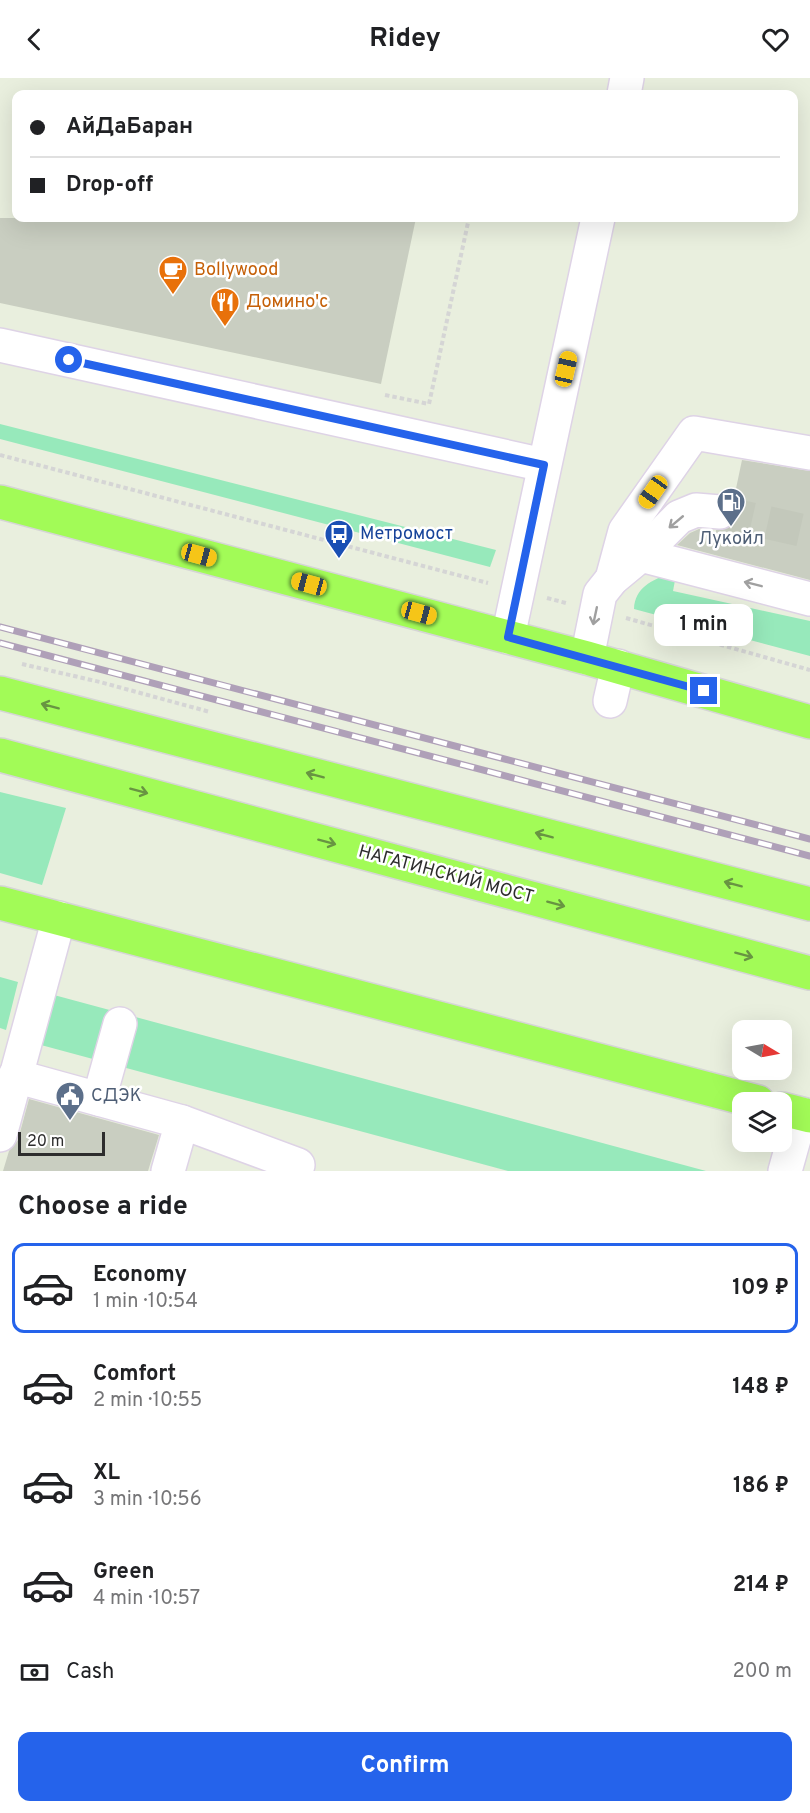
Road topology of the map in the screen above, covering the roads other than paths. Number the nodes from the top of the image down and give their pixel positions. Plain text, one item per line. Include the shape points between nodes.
1 (597, 222) edge
2 (0, 345) edge
3 (810, 453) edge
4 (544, 465) junction
5 (0, 502) edge
6 (720, 512) tunnel mouth
7 (641, 555) junction
8 (612, 579) junction
9 (810, 598) edge
10 (508, 637) junction
11 (587, 658) junction
12 (618, 666) junction
13 (0, 693) edge
14 (610, 701) dead end
15 (810, 722) edge
16 (0, 754) edge
17 (0, 903) edge
18 (810, 904) edge
19 (60, 918) junction
20 (810, 973) edge
21 (120, 1024) dead end
22 (15, 1076) junction
23 (732, 1095) edge
24 (99, 1099) junction
25 (797, 1113) edge
26 (182, 1122) junction
27 (0, 1135) edge
28 (305, 1169) edge
29 (168, 1171) edge
30 (785, 1171) edge

1 - 4 street
2 - 4 street
3 - 8 street via 694,434 625,531
4 - 10 street
5 - 10 main road
6 -> 7 street via 696,510 679,517
7 - 8 street
9 -> 7 street
8 -> 11 street via 600,594
10 - 11 main road
11 - 12 main road
12 - 14 street
12 - 15 main road
18 -> 13 main road
16 -> 20 main road, НАГАТИНСКИЙ МОСТ
17 - 19 main road
19 - 22 street
19 - 23 main road
21 - 24 street
22 - 24 street
22 - 27 street
24 - 26 street
25 - 30 street
26 - 28 street
26 - 29 street

